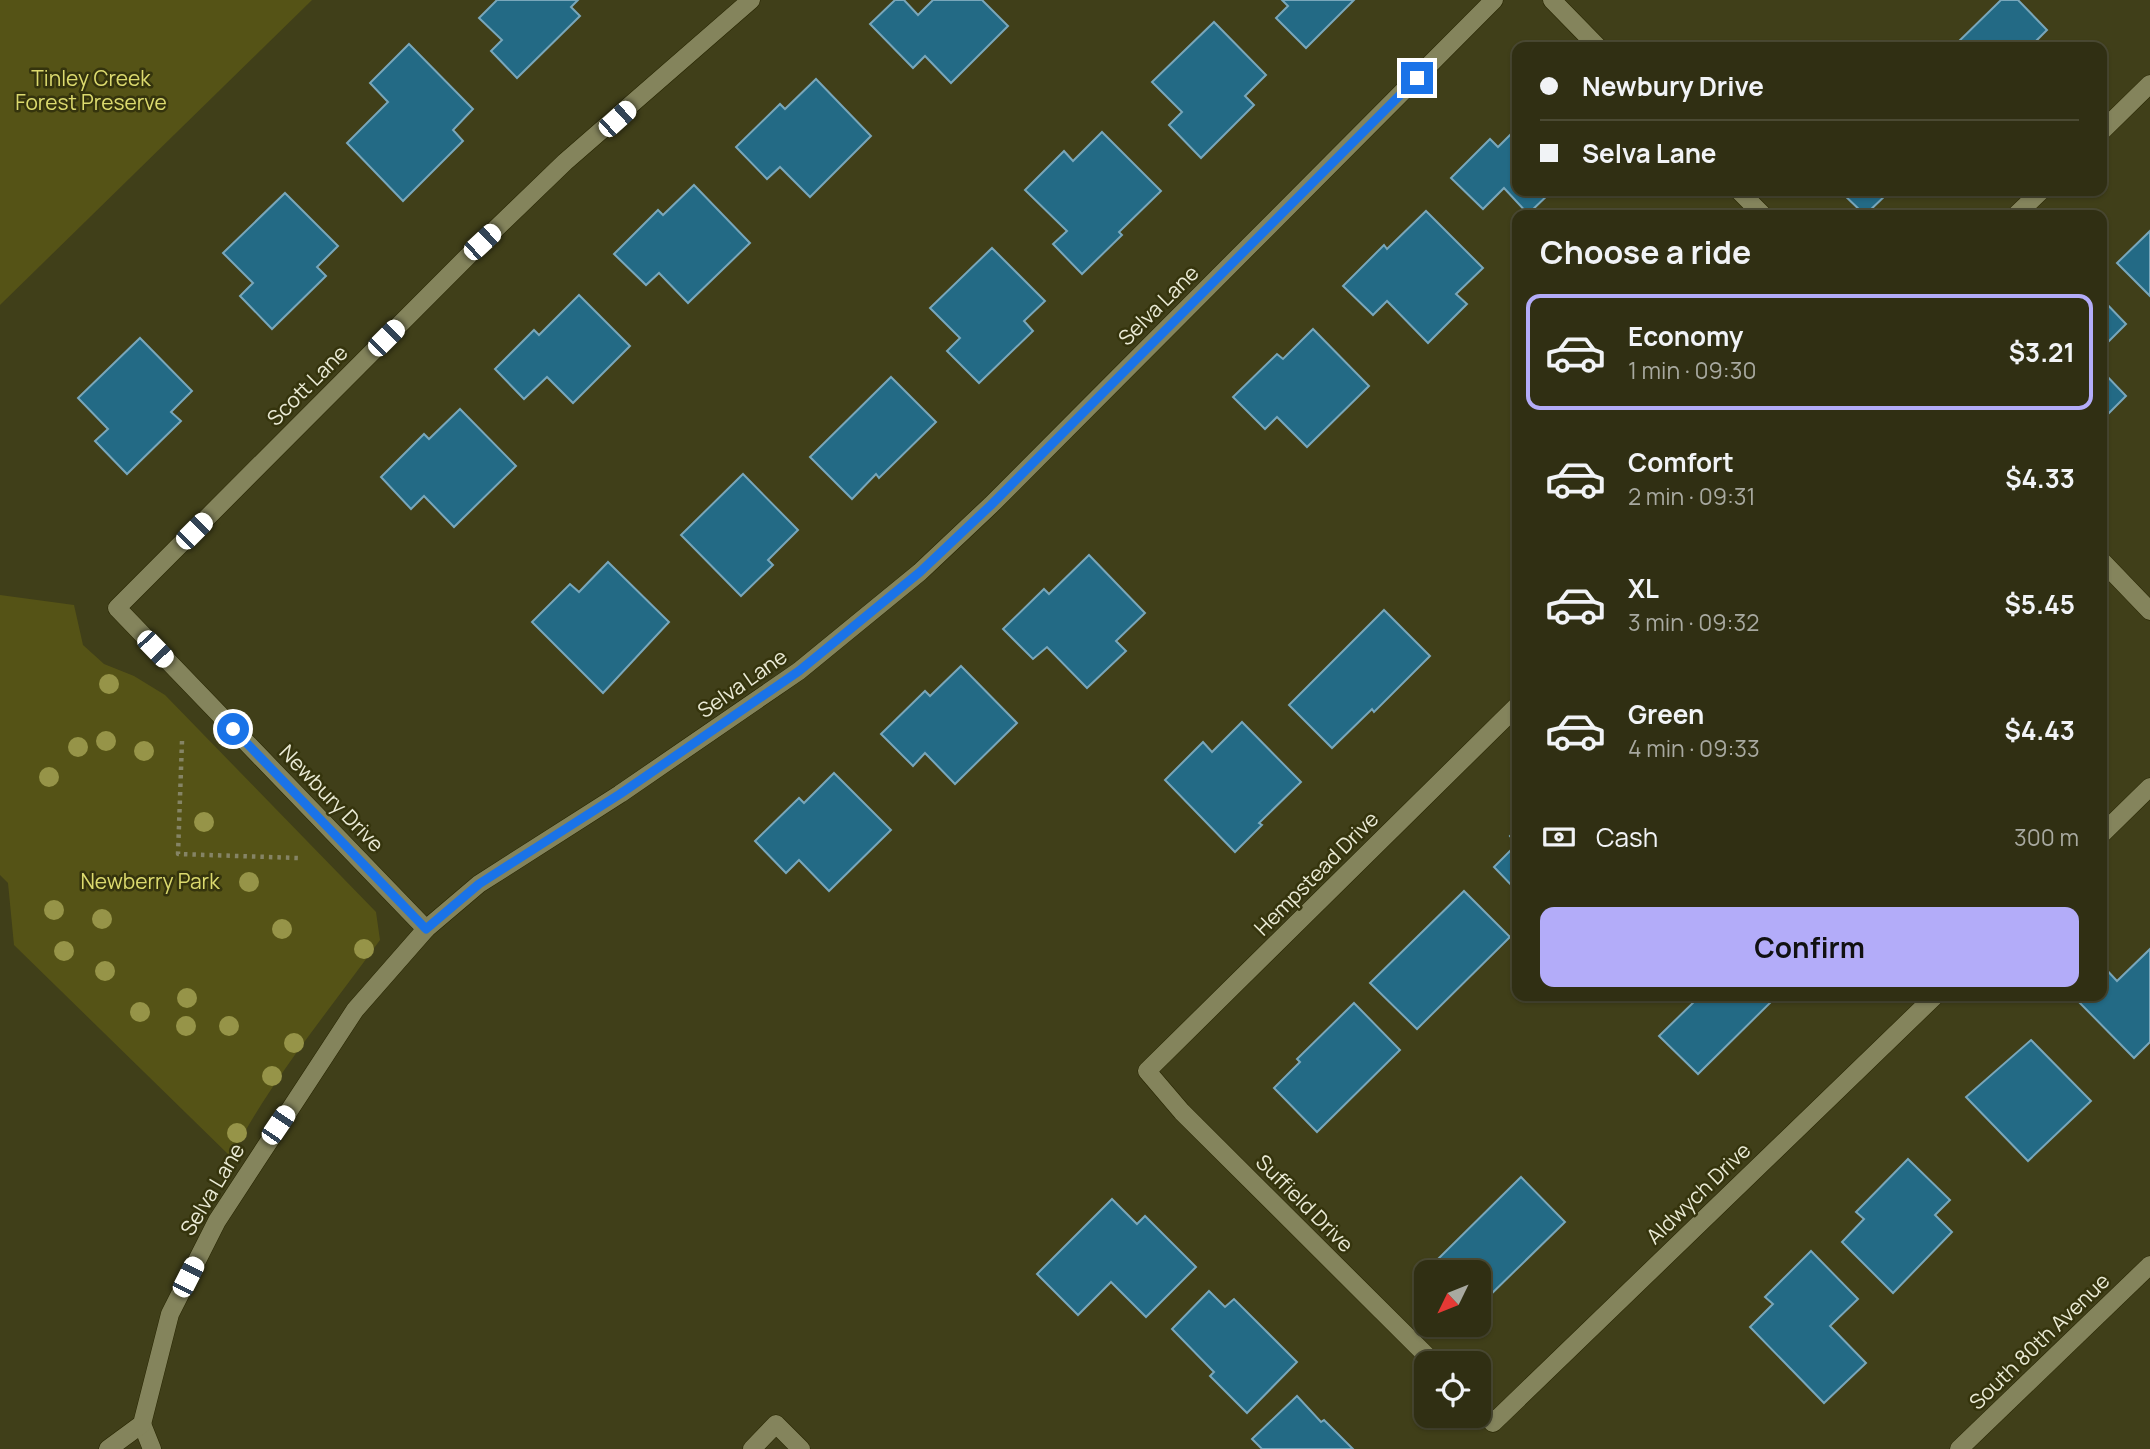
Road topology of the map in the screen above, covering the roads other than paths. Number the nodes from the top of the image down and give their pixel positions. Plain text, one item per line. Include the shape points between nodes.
1 (751, 0) edge
2 (1494, 0) edge
3 (1552, 0) edge
4 (1593, 42) edge
5 (2150, 84) edge
6 (2107, 126) edge
7 (1744, 196) edge
8 (2036, 196) edge
9 (1758, 210) edge
10 (2021, 210) edge
11 (2107, 566) edge
12 (117, 608) joint
13 (2150, 611) edge
14 (1512, 711) edge
15 (2150, 788) edge
16 (2107, 829) edge
17 (426, 929) junction
18 (1930, 1001) edge
19 (1147, 1071) joint
20 (2150, 1265) edge
21 (1422, 1351) edge
22 (1491, 1421) edge
23 (142, 1424) junction
24 (108, 1449) edge
25 (152, 1449) edge
26 (752, 1449) edge
27 (801, 1449) edge
28 (1959, 1449) edge

1 - 12 street, Scott Lane via 565,162
2 - 17 street, Selva Lane via 920,572 799,671 479,884
3 - 4 street
5 - 6 street
7 - 9 street
8 - 10 street
11 - 13 street
12 - 17 street, Newbury Drive
14 - 19 street, Hempstead Drive
15 - 16 street
17 - 23 street, Selva Lane via 355,1010 217,1220 170,1314
18 - 22 street, Aldwych Drive
19 - 21 street, Suffield Drive via 1182,1112
20 - 28 street, South 80th Avenue
23 - 24 street
23 - 25 street
26 - 27 street via 776,1424

